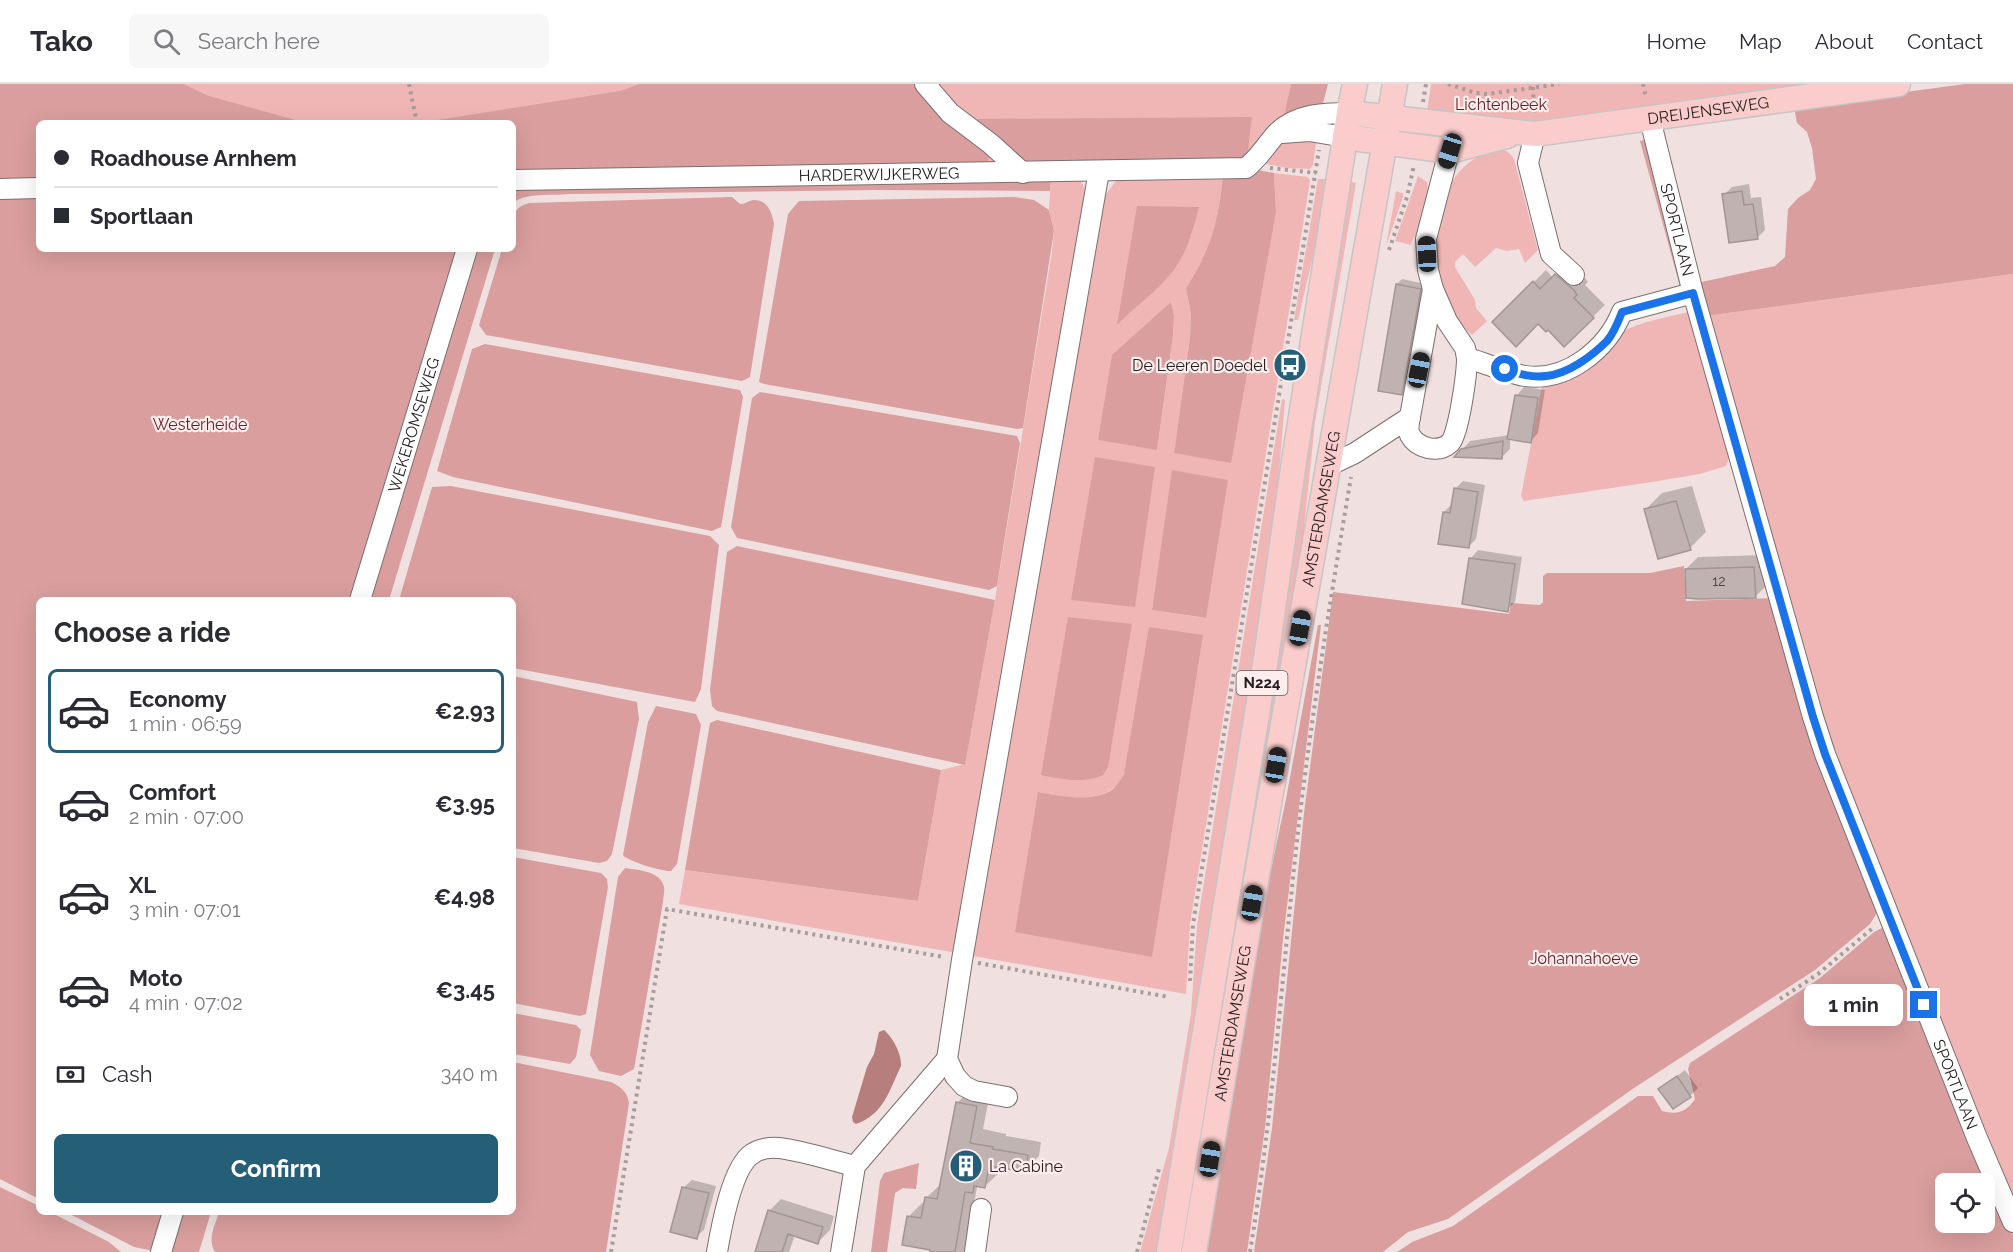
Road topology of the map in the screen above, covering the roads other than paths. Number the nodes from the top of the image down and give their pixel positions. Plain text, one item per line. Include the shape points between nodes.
1 (925, 84) edge
2 (1355, 84) edge
3 (1395, 84) edge
4 (1898, 84) edge
5 (1349, 113) junction
6 (1388, 116) junction
7 (1650, 119) junction
8 (1456, 125) junction
9 (1526, 133) junction
10 (1276, 134) junction
11 (1346, 137) junction
12 (1384, 144) junction
13 (1450, 151) junction
14 (1099, 171) junction
15 (1023, 173) junction
16 (516, 180) edge
17 (36, 188) edge
18 (0, 189) edge
19 (466, 252) edge
20 (1574, 275) dead end
21 (1433, 289) junction
22 (1693, 293) junction
23 (1467, 357) junction
24 (1410, 417) junction
25 (1328, 466) junction
26 (361, 597) edge
27 (947, 1059) junction
28 (1007, 1097) dead end
29 (855, 1166) junction
30 (981, 1209) dead end
31 (173, 1215) edge
32 (2013, 1222) edge
33 (161, 1252) edge
34 (717, 1252) edge
35 (841, 1252) edge
36 (975, 1252) edge
37 (1169, 1252) edge
38 (1194, 1252) edge

1 - 15 street via 950,113
2 - 5 main road, AMSTERDAMSEWEG / N224
3 - 6 main road, AMSTERDAMSEWEG / N224
4 - 7 main road, DREIJENSEWEG
5 - 6 main road, DREIJENSEWEG
5 - 10 street via 1298,119
5 - 11 main road, AMSTERDAMSEWEG / N224
6 - 8 main road, DREIJENSEWEG
6 - 12 main road, AMSTERDAMSEWEG / N224
7 - 9 main road, DREIJENSEWEG
7 - 22 street, SPORTLAAN
8 - 9 main road, DREIJENSEWEG
8 - 13 street
9 - 13 main road, DREIJENSEWEG
9 - 20 street via 1528,163 1551,254
10 - 11 street via 1308,131
10 - 14 street, HARDERWIJKERWEG via 1246,168
11 - 12 main road, DREIJENSEWEG
11 - 37 main road, AMSTERDAMSEWEG / N224
12 - 13 main road, DREIJENSEWEG
12 - 25 main road, AMSTERDAMSEWEG / N224
13 - 21 street via 1426,239
14 - 15 street, HARDERWIJKERWEG
14 - 27 street
15 - 16 street, HARDERWIJKERWEG
17 - 18 street
19 - 26 street, WEKEROMSEWEG
21 - 23 street
21 - 24 street
22 - 23 street via 1622,312 1608,340 1591,355 1548,376 1524,376
22 - 32 street, SPORTLAAN via 1825,754
23 - 24 street via 1457,430 1450,443 1434,449 1417,443 1408,428
24 - 25 street
25 - 38 main road, AMSTERDAMSEWEG / N224
27 - 28 street via 964,1086
27 - 29 street
29 - 34 street via 777,1148 751,1154 732,1190
29 - 35 street
30 - 36 street
31 - 33 street

